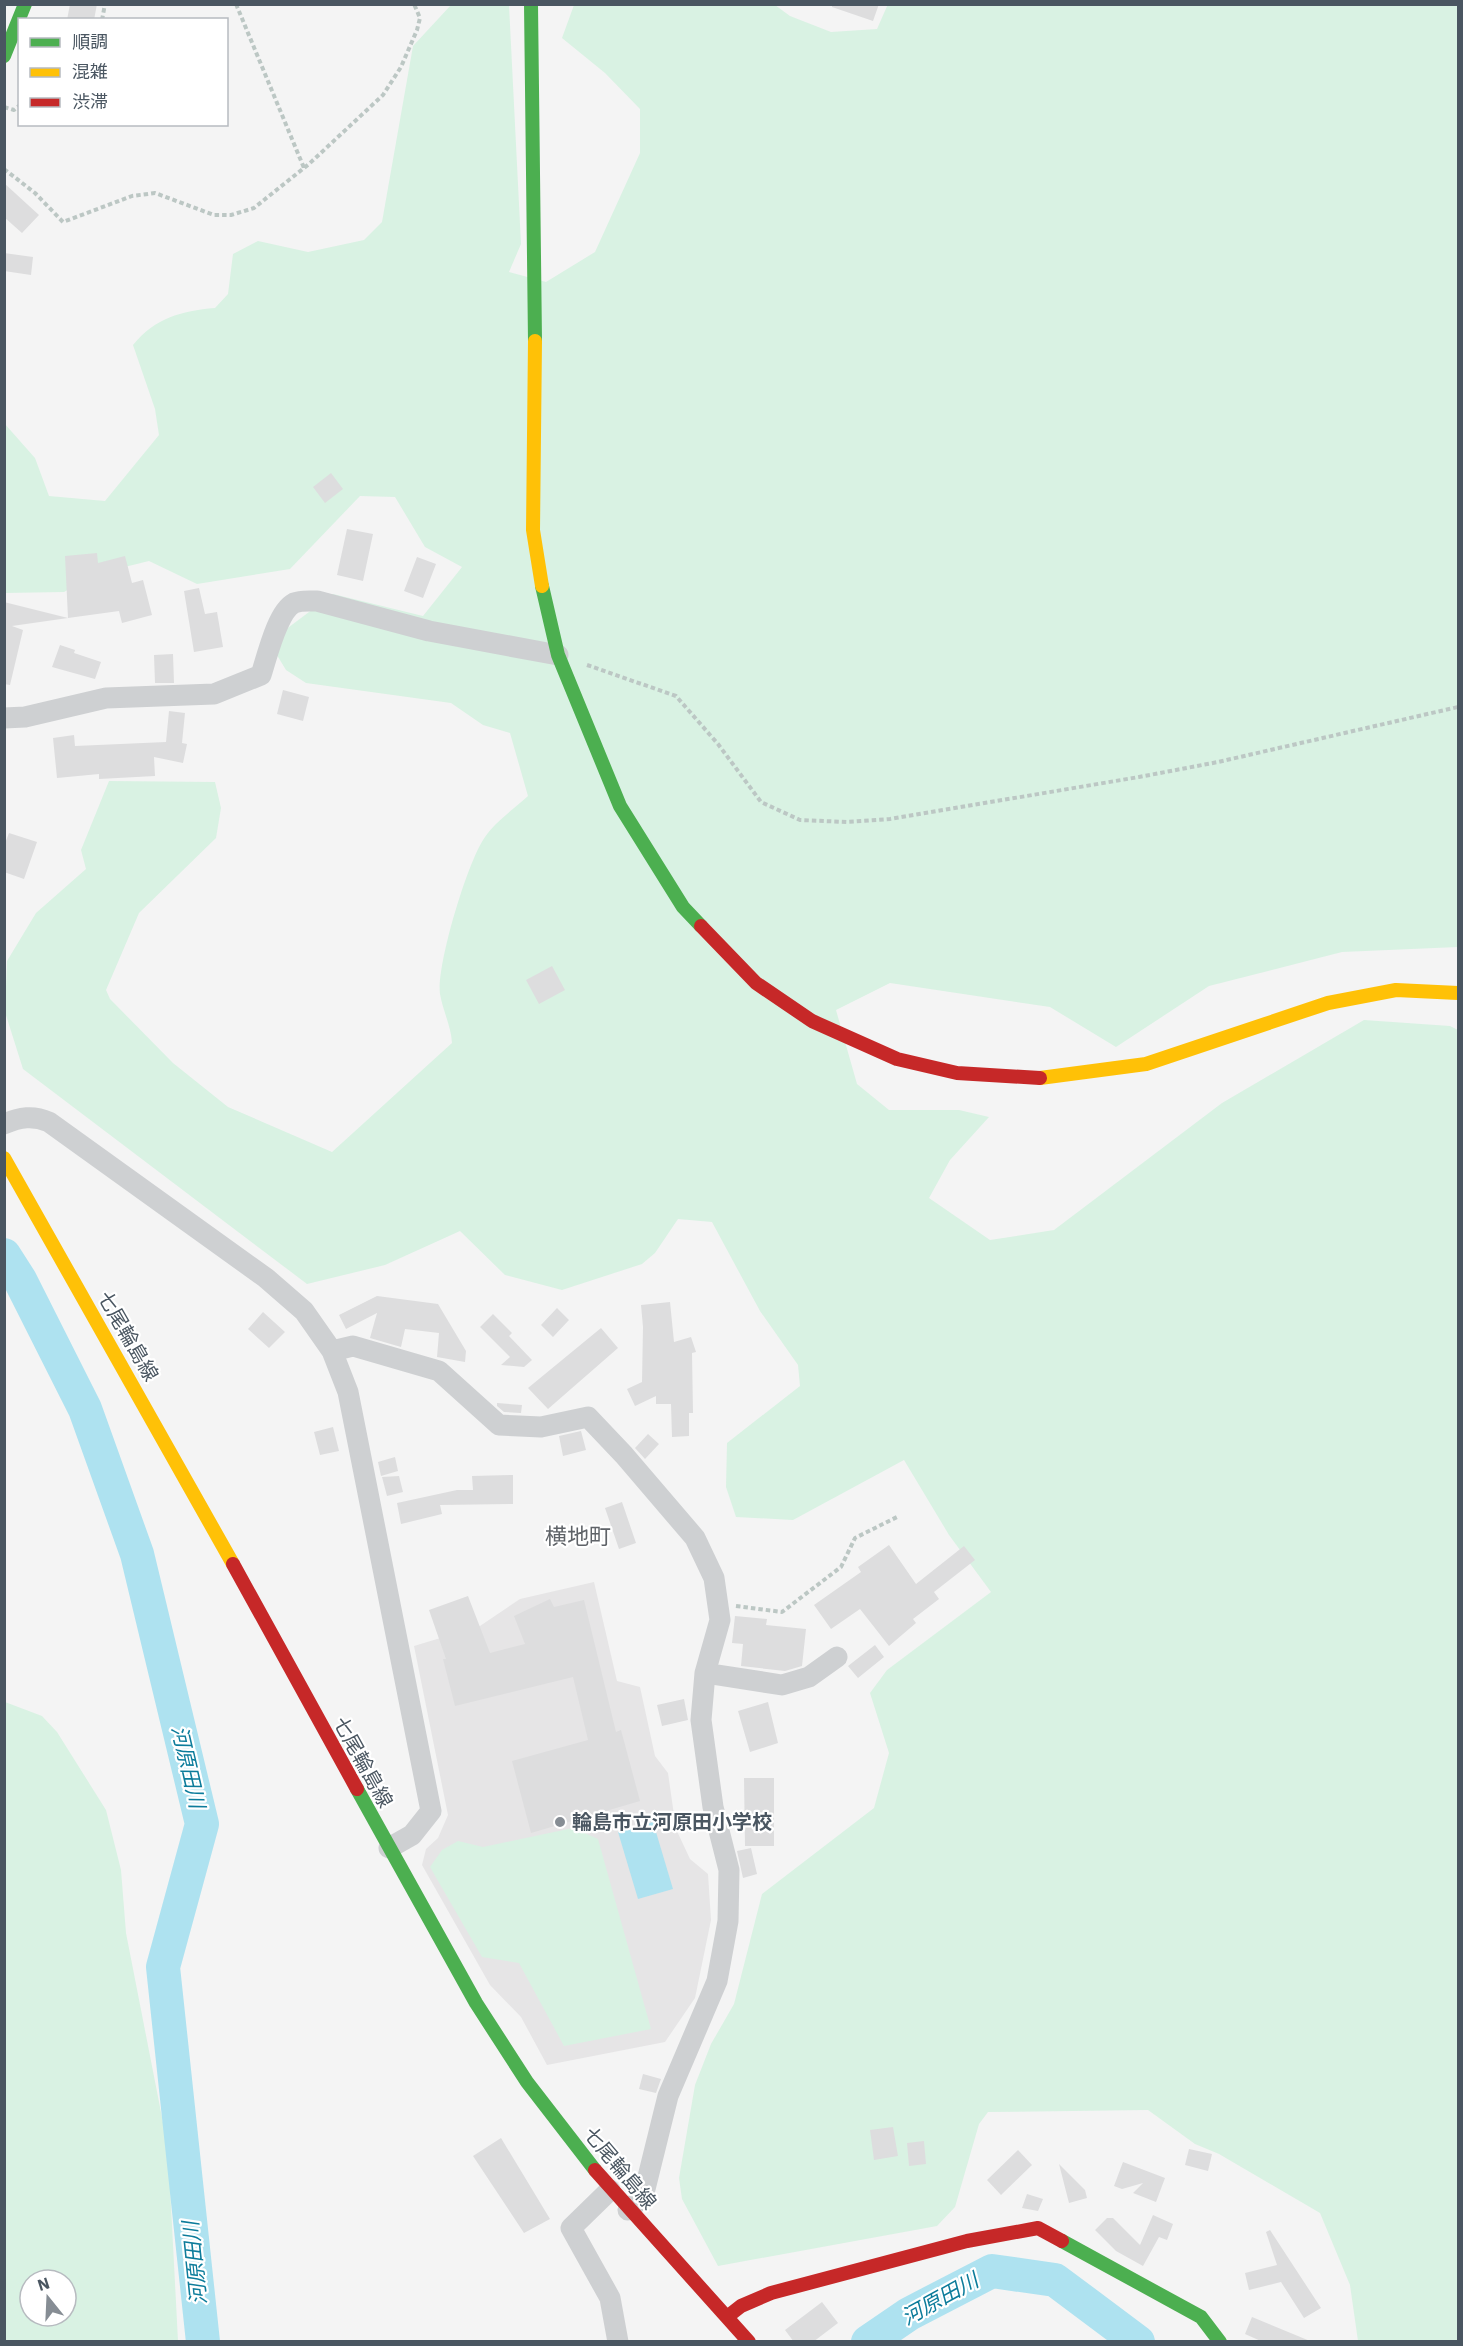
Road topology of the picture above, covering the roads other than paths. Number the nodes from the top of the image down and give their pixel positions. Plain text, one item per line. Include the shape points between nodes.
1 (25, 4) edge
2 (531, 4) edge
3 (19, 18) edge
4 (18, 21) edge
5 (4, 56) edge
6 (558, 655) junction
7 (4, 718) edge
8 (1458, 993) edge
9 (4, 1124) edge
10 (4, 1158) edge
11 (332, 1351) junction
12 (837, 1657) dead end
13 (705, 1673) junction
14 (389, 1848) junction
15 (610, 2190) junction
16 (628, 2210) junction
17 (727, 2317) junction
18 (618, 2342) edge
19 (749, 2342) edge
20 (1220, 2342) edge

1 - 3 street
2 - 6 street via 536,407 533,530
4 - 5 street
6 - 7 street via 429,631 317,601 300,601 283,613 261,675 214,694 106,698 25,717
6 - 8 street via 620,807 683,907 756,983 812,1021 897,1059 957,1074 1033,1079 1146,1064 1328,1003 1396,990
9 - 11 street via 28,1117 49,1122 266,1278 304,1311
10 - 14 street, 七尾輪島線
11 - 13 street via 353,1346 440,1371 499,1425 541,1426 588,1418 695,1538 714,1578 720,1620
11 - 14 street via 348,1392 431,1811 412,1835
12 - 13 street via 809,1677 782,1685
13 - 16 street via 701,1720 713,1807 729,1870 728,1920 717,1981 668,2096 643,2197
14 - 15 street, 七尾輪島線 via 476,2003 514,2062
15 - 16 street, 七尾輪島線
15 - 18 street via 571,2228 610,2298
16 - 17 street, 七尾輪島線
17 - 19 street, 七尾輪島線
17 - 20 street via 771,2293 967,2241 1038,2228 1201,2317

